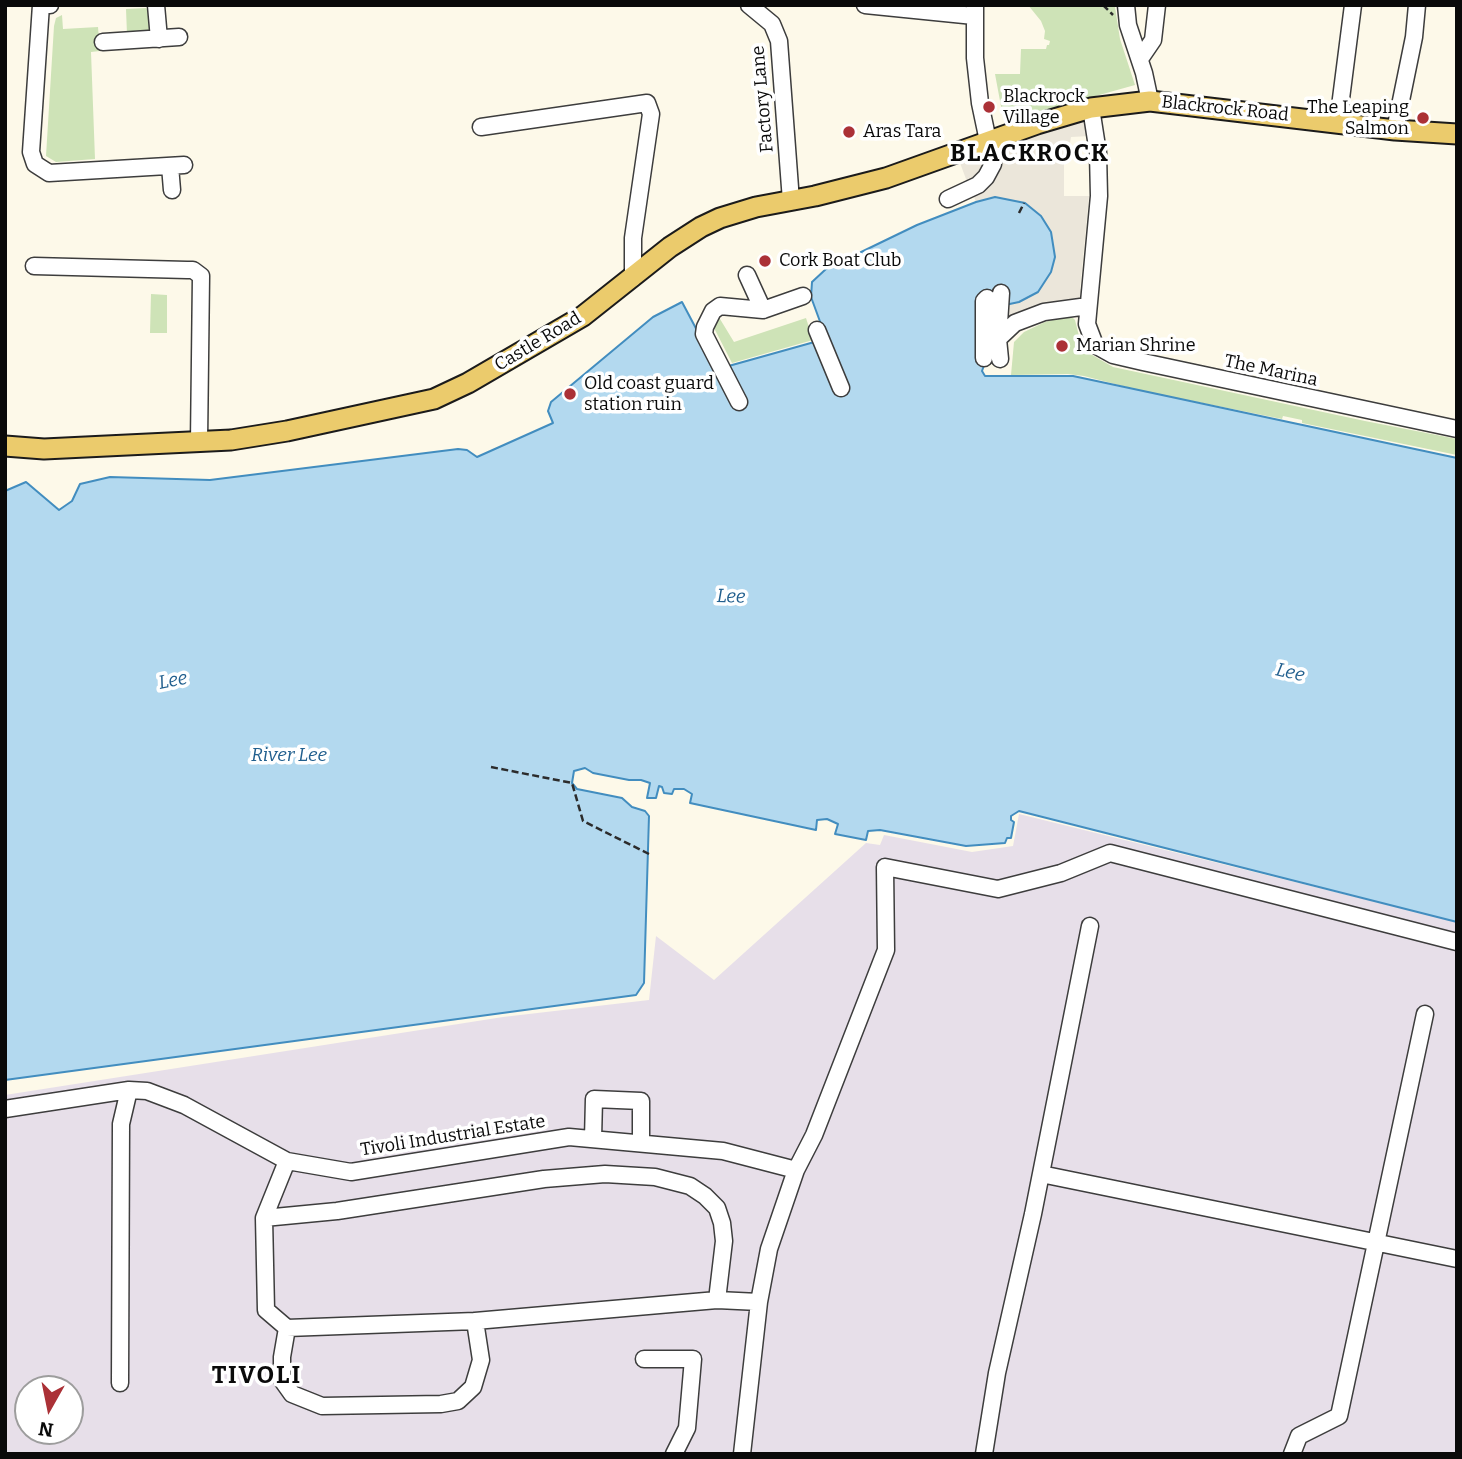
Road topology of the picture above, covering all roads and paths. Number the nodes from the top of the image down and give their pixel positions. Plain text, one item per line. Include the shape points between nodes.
1 (41, 5) edge
2 (50, 5) edge
3 (156, 5) edge
4 (749, 5) edge
5 (865, 5) edge
6 (1126, 5) edge
7 (1157, 5) edge
8 (1353, 5) edge
9 (1417, 5) edge
10 (975, 11) edge
11 (179, 37) dead end
12 (159, 39) junction
13 (103, 42) dead end
14 (1140, 59) junction
15 (1150, 102) junction
16 (1091, 108) junction
17 (1338, 122) junction
18 (1037, 124) joint
19 (481, 127) dead end
20 (1395, 130) junction
21 (1456, 132) edge
22 (990, 140) junction
23 (172, 190) dead end
24 (948, 199) dead end
25 (791, 201) junction
26 (1024, 203) dead end
27 (1019, 213) dead end
28 (34, 266) dead end
29 (747, 275) dead end
30 (633, 278) junction
31 (1001, 293) dead end
32 (803, 296) dead end
33 (1088, 306) junction
34 (763, 310) junction
35 (817, 330) dead end
36 (998, 339) junction
37 (841, 388) dead end
38 (739, 402) dead end
39 (1457, 429) edge
40 (199, 442) junction
41 (5, 446) edge
42 (491, 767) dead end
43 (649, 854) dead end
44 (1090, 926) dead end
45 (1457, 942) edge
46 (1424, 1014) dead end
47 (129, 1090) junction
48 (5, 1109) edge
49 (593, 1139) junction
50 (640, 1143) junction
51 (286, 1161) junction
52 (796, 1170) junction
53 (1041, 1174) junction
54 (264, 1218) junction
55 (1376, 1241) junction
56 (1457, 1259) edge
57 (717, 1300) junction
58 (759, 1302) junction
59 (475, 1321) junction
60 (287, 1328) junction
61 (644, 1359) dead end
62 (120, 1382) dead end
63 (674, 1454) edge
64 (742, 1454) edge
65 (984, 1454) edge
66 (1292, 1454) edge

1 - 2 street
1 - 23 street via 35,163 48,173 177,165
3 - 12 street
4 - 25 street, Factory Lane via 772,24 779,41
5 - 10 street
6 - 14 street
7 - 14 street via 1153,40
8 - 17 street
9 - 20 street
10 - 22 street via 980,103
11 - 12 street
12 - 13 street
14 - 15 street
15 - 16 main road, Blackrock Road
15 - 17 main road, Blackrock Road
16 - 18 main road, Blackrock Road
16 - 33 street, The Marina via 1099,196
17 - 20 main road, Blackrock Road
18 - 22 main road, Castle Road
19 - 30 street via 647,103 650,114
20 - 21 main road, Blackrock Road
22 - 24 street via 993,164 986,177
22 - 25 main road, Castle Road via 886,178
25 - 30 main road, Castle Road via 742,210 701,227
26 - 27 path
28 - 40 street via 193,270 201,276
29 - 34 street
30 - 40 main road, Castle Road via 583,316 446,395 269,435
31 - 36 street
32 - 34 street
33 - 36 street via 1029,316
33 - 39 street, The Marina via 1087,324 1095,345 1114,355
34 - 38 street via 720,306 705,327 704,334
35 - 37 street
36 - 36 street via 992,359 984,301 987,298 990,301 989,339
40 - 41 main road, Castle Road via 44,449
42 - 43 path via 572,783 583,821
44 - 53 street
45 - 52 street via 1110,853 1062,873 998,889 885,867 886,950
46 - 55 street
47 - 48 street, Tivoli Industrial Estate
47 - 51 street, Tivoli Industrial Estate via 166,1097
47 - 62 street via 121,1124
49 - 50 street, Tivoli Industrial Estate
49 - 50 street via 594,1099 641,1101
49 - 51 street, Tivoli Industrial Estate via 569,1137 351,1172
50 - 52 street, Tivoli Industrial Estate via 723,1151
51 - 54 street
52 - 58 street via 769,1249
53 - 55 street
53 - 65 street
54 - 57 street via 555,1177 655,1177 690,1186 717,1208 724,1241
54 - 60 street via 267,1310
55 - 56 street
55 - 66 street via 1339,1416 1299,1436
57 - 58 street
57 - 59 street
58 - 64 street
59 - 60 street
59 - 60 street via 481,1360 473,1387 458,1401 441,1404 322,1406 292,1394 282,1380
61 - 63 street via 694,1359 687,1428

